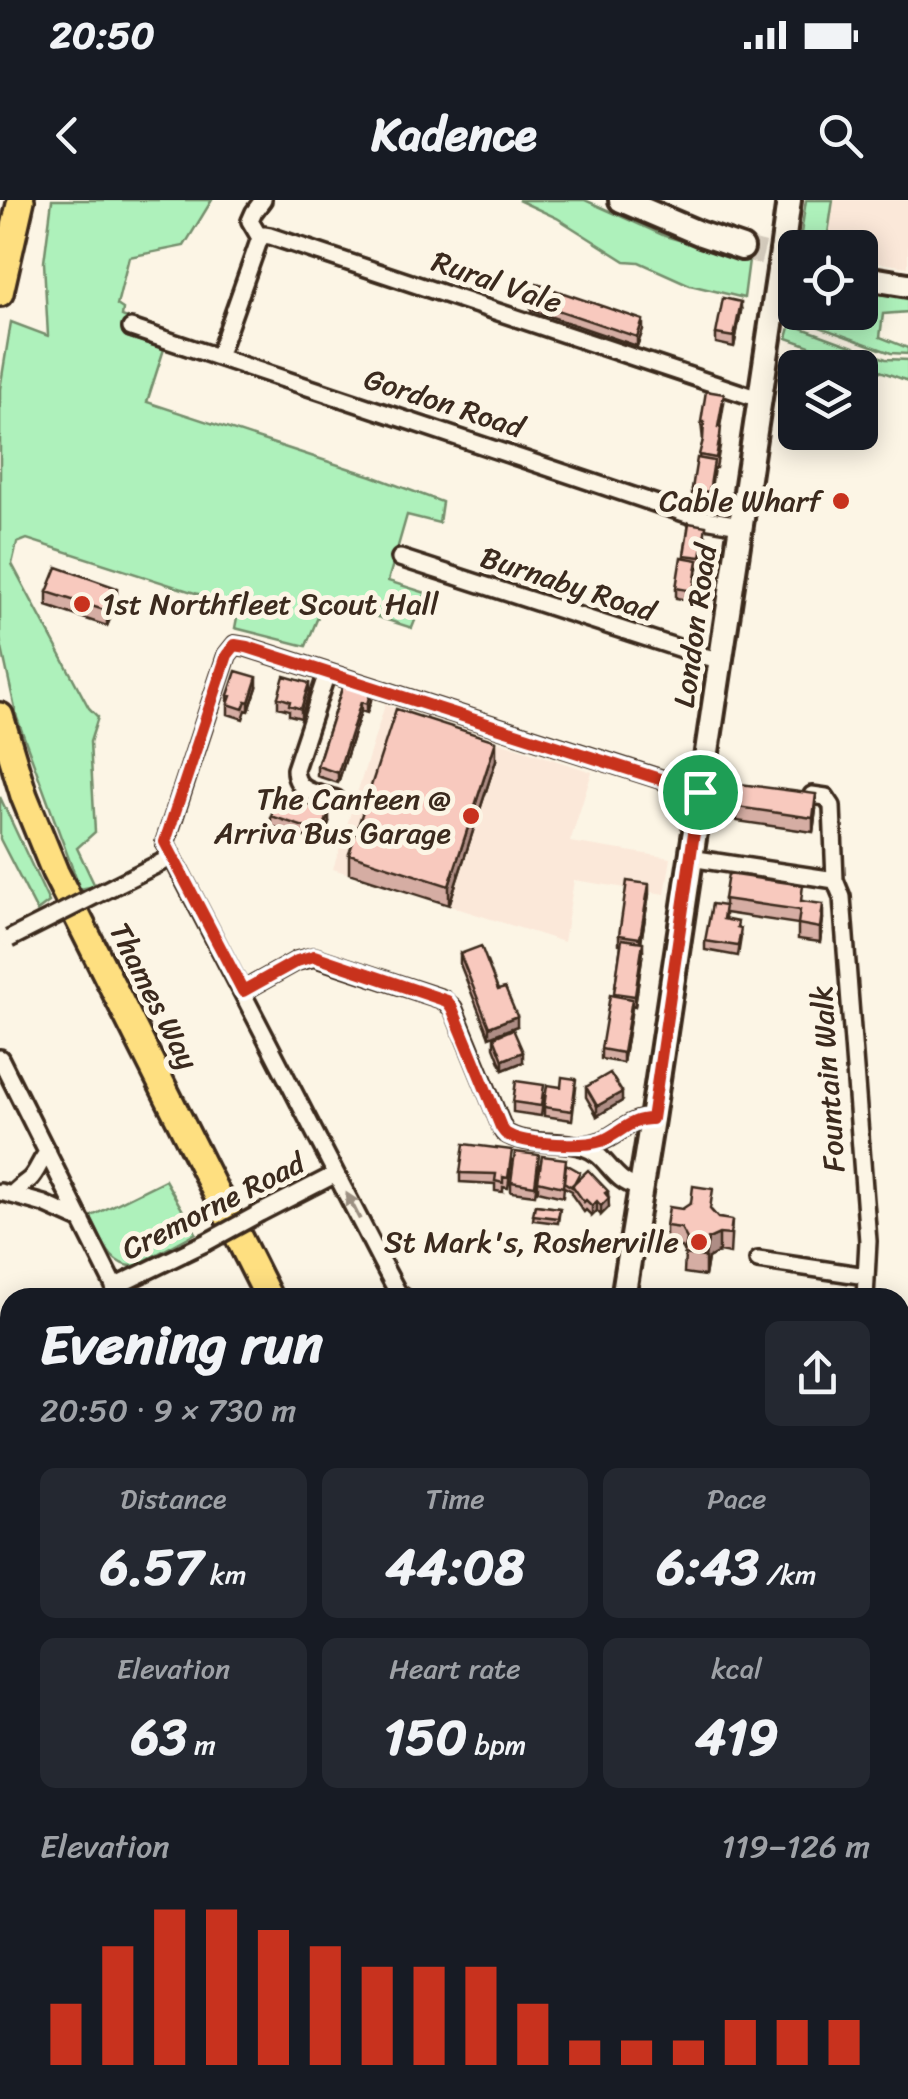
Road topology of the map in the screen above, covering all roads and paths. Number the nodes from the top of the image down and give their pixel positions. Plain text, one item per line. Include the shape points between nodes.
1 (7, 200) edge
2 (21, 200) edge
3 (263, 200) edge
4 (621, 200) edge
5 (789, 200) edge
6 (0, 230) edge
7 (260, 238) junction
8 (742, 248) tunnel mouth
9 (878, 280) edge
10 (908, 285) edge
11 (0, 293) edge
12 (131, 328) dead end
13 (218, 357) junction
14 (760, 399) junction
15 (740, 525) junction
16 (400, 558) dead end
17 (720, 660) junction
18 (327, 673) junction
19 (0, 716) edge
20 (700, 792) junction
21 (812, 795) edge
22 (336, 800) dead end
23 (172, 857) junction
24 (690, 858) junction
25 (835, 880) junction
26 (4, 941) edge
27 (243, 991) junction
28 (0, 1058) edge
29 (652, 1119) junction
30 (581, 1146) junction
31 (48, 1152) junction
32 (336, 1174) junction
33 (640, 1188) junction
34 (6, 1194) edge
35 (82, 1221) junction
36 (758, 1260) dead end
37 (866, 1276) junction
38 (115, 1288) edge
39 (124, 1288) edge
40 (264, 1288) edge
41 (395, 1288) edge
42 (625, 1288) edge
43 (865, 1288) edge

1 - 6 main road
2 - 11 main road
3 - 7 street via 250,221
4 - 8 main road
5 - 14 main road, London Road, bridge
7 - 13 street
7 - 14 street, Rural Vale
9 - 10 main road
12 - 13 street, Gordon Road
13 - 15 street, Gordon Road via 699,518
14 - 15 main road, London Road
15 - 17 main road, London Road
16 - 17 street, Burnaby Road
17 - 20 main road, London Road
18 - 20 street
18 - 22 street via 295,780
18 - 23 street via 235,645 165,840
19 - 40 main road, Thames Way via 55,872
20 - 24 main road, London Road
21 - 25 street, Fountain Walk via 832,806
23 - 26 street, bridge
23 - 27 street
24 - 25 street
24 - 29 main road, London Road
25 - 37 street, Fountain Walk via 845,936
27 - 30 street via 314,956 442,998 504,1132
27 - 32 street
28 - 31 street
29 - 30 street
29 - 33 main road, London Road
30 - 33 street via 596,1152 617,1178
31 - 34 street via 30,1179
31 - 35 street
32 - 39 street, Cremorne Road, bridge
41 -> 32 street
33 - 42 main road, London Road
34 - 35 street
35 - 38 street
36 - 37 street
37 - 43 street, Fountain Walk

